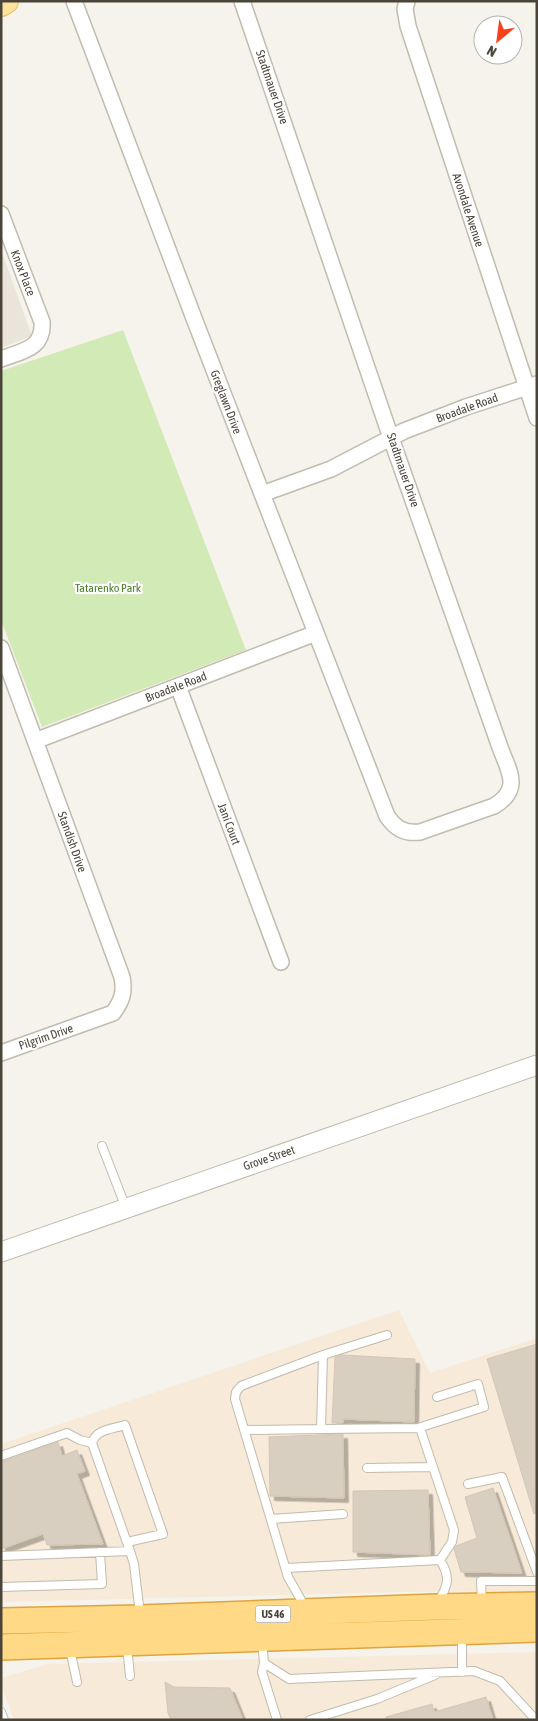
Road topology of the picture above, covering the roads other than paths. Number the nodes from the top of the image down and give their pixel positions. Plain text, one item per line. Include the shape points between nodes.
1 (6, 1) edge
2 (74, 1) edge
3 (242, 1) edge
4 (407, 1) edge
5 (1, 4) edge
6 (1, 214) edge
7 (1, 359) edge
8 (532, 386) edge
9 (537, 418) edge
10 (391, 438) junction
11 (262, 494) junction
12 (316, 633) junction
13 (1, 648) edge
14 (178, 686) junction
15 (35, 741) junction
16 (381, 802) joint
17 (281, 962) dead end
18 (91, 1022) joint
19 (1, 1053) edge
20 (537, 1065) edge
21 (102, 1146) dead end
22 (126, 1208) junction
23 (1, 1252) edge
24 (387, 1335) dead end
25 (323, 1355) junction
26 (437, 1397) dead end
27 (321, 1428) junction
28 (420, 1428) junction
29 (245, 1430) junction
30 (92, 1443) junction
31 (1, 1456) edge
32 (433, 1467) junction
33 (367, 1468) dead end
34 (468, 1484) dead end
35 (343, 1514) dead end
36 (271, 1519) junction
37 (127, 1542) junction
38 (130, 1551) junction
39 (100, 1552) junction
40 (1, 1556) edge
41 (440, 1560) junction
42 (286, 1568) junction
43 (537, 1572) edge
44 (537, 1581) edge
45 (1, 1587) edge
46 (537, 1605) edge
47 (482, 1606) junction
48 (435, 1608) junction
49 (309, 1613) junction
50 (140, 1618) junction
51 (1, 1621) edge
52 (537, 1629) edge
53 (462, 1632) junction
54 (262, 1638) junction
55 (127, 1643) junction
56 (69, 1645) junction
57 (1, 1647) edge
58 (264, 1663) junction
59 (462, 1672) junction
60 (439, 1673) junction
61 (130, 1676) dead end
62 (77, 1682) dead end
63 (1, 1712) edge
64 (4, 1720) edge
65 (277, 1720) edge
66 (310, 1720) edge
67 (536, 1720) edge

1 - 5 main road
2 - 11 street, Greglawn Drive
3 - 10 street, Stadtmauer Drive
4 - 8 street, Avondale Avenue via 408,26
6 - 7 street, Knox Place via 42,322 40,339 36,344
8 - 9 street, Avondale Avenue
8 - 10 street, Broadale Road via 466,406
10 - 11 street, Broadale Road via 331,469
10 - 16 street, Stadtmauer Drive via 512,778 508,794 494,806 420,832 398,829
11 - 12 street, Greglawn Drive
12 - 14 street, Broadale Road
12 - 16 street, Greglawn Drive
13 - 15 street, Standish Drive
14 - 15 street, Broadale Road
14 - 17 street, Jani Court
15 - 18 street, Standish Drive via 122,977 124,993 120,1004 113,1013
18 - 19 street, Pilgrim Drive
20 - 22 street, Grove Street
21 - 22 lane
22 - 23 street, Grove Street
24 - 25 lane
25 - 27 lane
25 - 29 lane via 240,1386 235,1399
26 - 28 lane via 478,1384 484,1407
27 - 28 lane
27 - 29 lane
28 - 32 lane
29 - 36 lane
30 - 31 lane via 68,1433
30 - 37 lane
30 - 37 lane via 98,1433 126,1425 163,1534
32 - 33 lane
32 - 41 lane via 454,1530 452,1542
34 - 43 lane via 502,1476
35 - 36 lane
36 - 42 lane
37 - 38 lane
38 - 39 lane
38 - 50 lane
39 - 40 lane
39 - 45 lane via 102,1584
41 - 42 lane
41 - 48 lane via 446,1570 447,1582
42 - 49 lane
44 - 47 lane via 481,1582
46 - 47 highway, US 46
47 - 48 highway, US 46
48 - 49 highway, US 46
49 - 50 highway, US 46
50 - 51 highway, US 46
52 - 53 highway, US 46
53 - 54 highway, US 46
53 - 59 lane
54 - 55 highway, US 46
54 - 58 lane
55 - 56 highway, US 46
55 - 61 lane
56 - 57 highway, US 46
56 - 62 lane
58 - 60 lane via 289,1679
58 - 65 lane via 262,1672
59 - 60 lane
59 - 67 lane via 474,1671 500,1681
60 - 66 lane via 377,1699
63 - 64 lane

